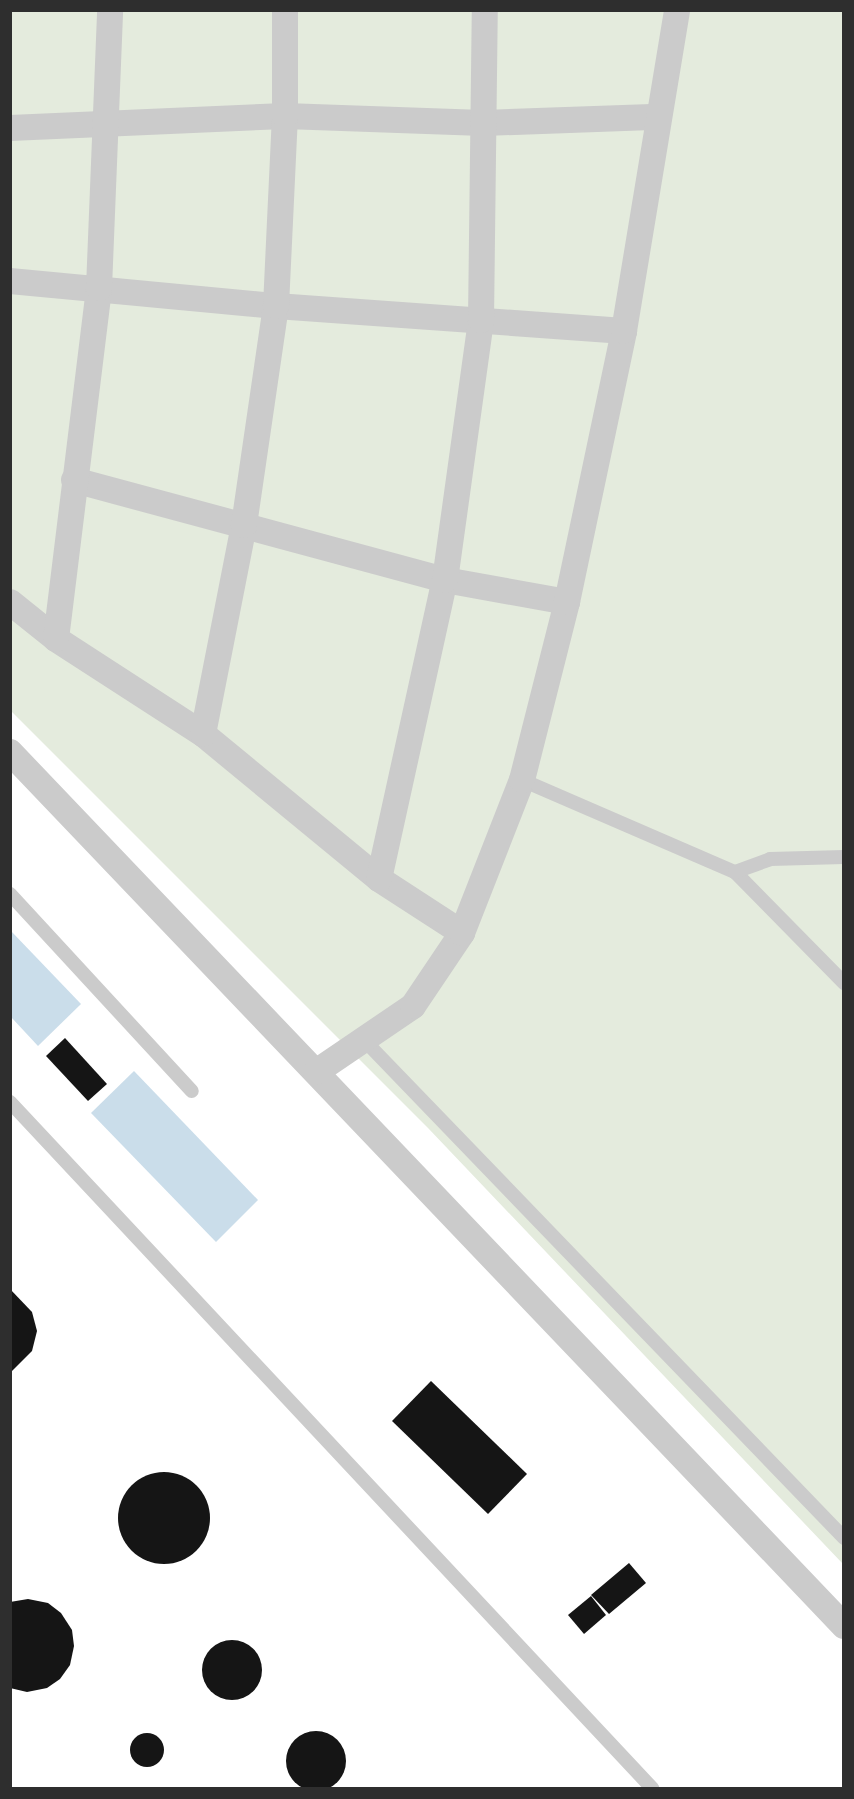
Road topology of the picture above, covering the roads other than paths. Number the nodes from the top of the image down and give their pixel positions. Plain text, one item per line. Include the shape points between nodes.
1 (110, 10) edge
2 (285, 10) edge
3 (485, 10) edge
4 (677, 10) edge
5 (285, 116) junction
6 (659, 117) junction
7 (106, 122) junction
8 (483, 123) junction
9 (10, 128) edge
10 (10, 281) edge
11 (99, 288) junction
12 (276, 306) junction
13 (481, 320) junction
14 (624, 331) junction
15 (74, 480) junction
16 (244, 525) junction
17 (445, 580) junction
18 (10, 602) edge
19 (567, 602) junction
20 (56, 639) junction
21 (203, 734) junction
22 (10, 752) edge
23 (522, 780) junction
24 (843, 857) edge
25 (735, 872) junction
26 (379, 879) junction
27 (10, 894) edge
28 (462, 933) junction
29 (843, 983) edge
30 (364, 1040) junction
31 (316, 1072) junction
32 (192, 1091) dead end
33 (10, 1102) edge
34 (843, 1538) edge
35 (843, 1626) edge
36 (652, 1788) edge

1 - 7 street
2 - 5 street
3 - 8 street
4 - 6 street
5 - 7 street
5 - 8 street
5 - 12 street
6 - 8 street
6 - 14 street
7 - 9 street
7 - 11 street
8 - 13 street
10 - 11 street
11 - 12 street
11 - 15 street
12 - 13 street
12 - 16 street
13 - 14 street
13 - 17 street
14 - 19 street
15 - 16 street
15 - 20 street
16 - 17 street
16 - 21 street
17 - 19 street
17 - 26 street
18 - 20 street
19 - 23 street
20 - 21 street
21 - 26 street
22 - 31 street
23 - 25 lane
23 - 28 street
24 - 25 lane via 770,859
25 - 29 lane
26 - 28 street
27 - 32 lane
28 - 30 street via 412,1006
30 - 31 street
30 - 34 lane
31 - 35 street
33 - 36 lane

